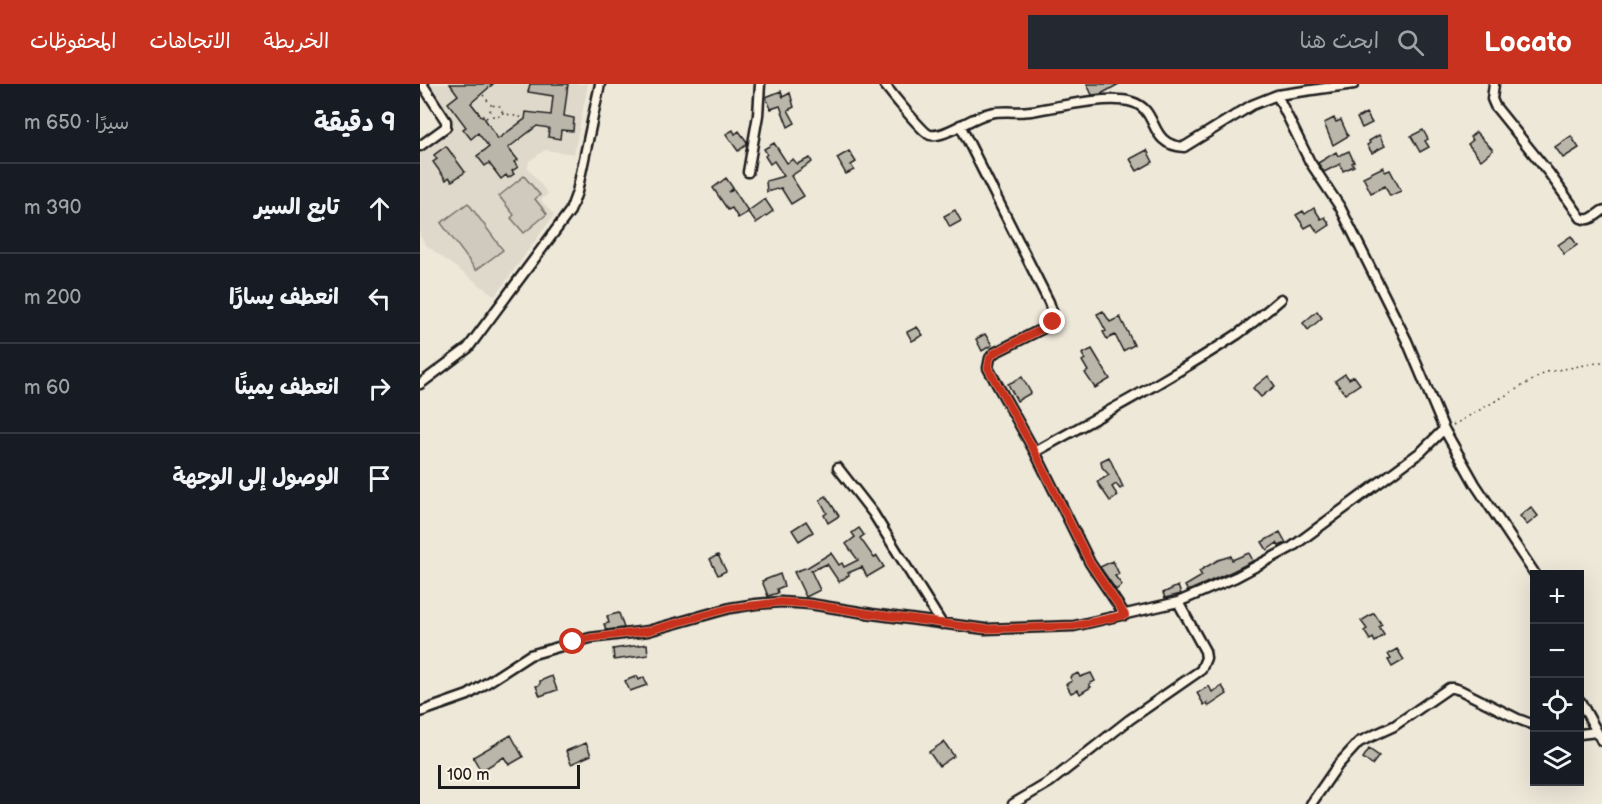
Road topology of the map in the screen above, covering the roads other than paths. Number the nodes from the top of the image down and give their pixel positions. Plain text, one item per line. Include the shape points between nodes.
1 (422, 84) edge
2 (600, 84) edge
3 (760, 84) edge
4 (884, 84) edge
5 (1354, 84) edge
6 (1494, 84) edge
7 (1276, 95) junction
8 (960, 125) junction
9 (420, 146) edge
10 (748, 172) dead end
11 (1602, 211) edge
12 (1281, 299) dead end
13 (420, 384) edge
14 (1444, 429) junction
15 (1035, 452) junction
16 (838, 468) dead end
17 (1532, 570) edge
18 (1179, 602) junction
19 (1125, 615) junction
20 (942, 624) junction
21 (1584, 708) edge
22 (420, 712) edge
23 (1530, 724) edge
24 (1597, 732) junction
25 (1584, 734) edge
26 (1602, 741) edge
27 (1013, 804) edge
28 (1311, 804) edge

1 - 9 street via 446,127
2 - 13 street via 578,192 570,211 468,348
3 - 10 street
4 - 8 street via 923,132 940,134
5 - 7 street
6 - 11 street via 1492,99 1496,106 1581,218 1592,219
7 - 8 street via 1252,105 1184,147 1165,143 1146,112 1130,101 989,113
7 - 14 street via 1310,162 1340,207 1407,340
8 - 15 street via 1054,317 1050,325 994,353 989,362 990,374
12 - 15 street via 1217,347
14 - 17 street
14 - 18 street via 1422,451 1292,547
15 - 19 street via 1086,555
16 - 20 street via 873,513
18 - 19 street
18 - 27 street via 1204,651 1206,658 1201,670 1050,782
19 - 20 street via 1074,626 1041,628 985,629
20 - 22 street via 800,603 730,608 648,631 590,638 530,655 468,695
21 - 24 street
23 - 28 street via 1449,688 1394,726 1359,742
24 - 25 street
24 - 26 street

